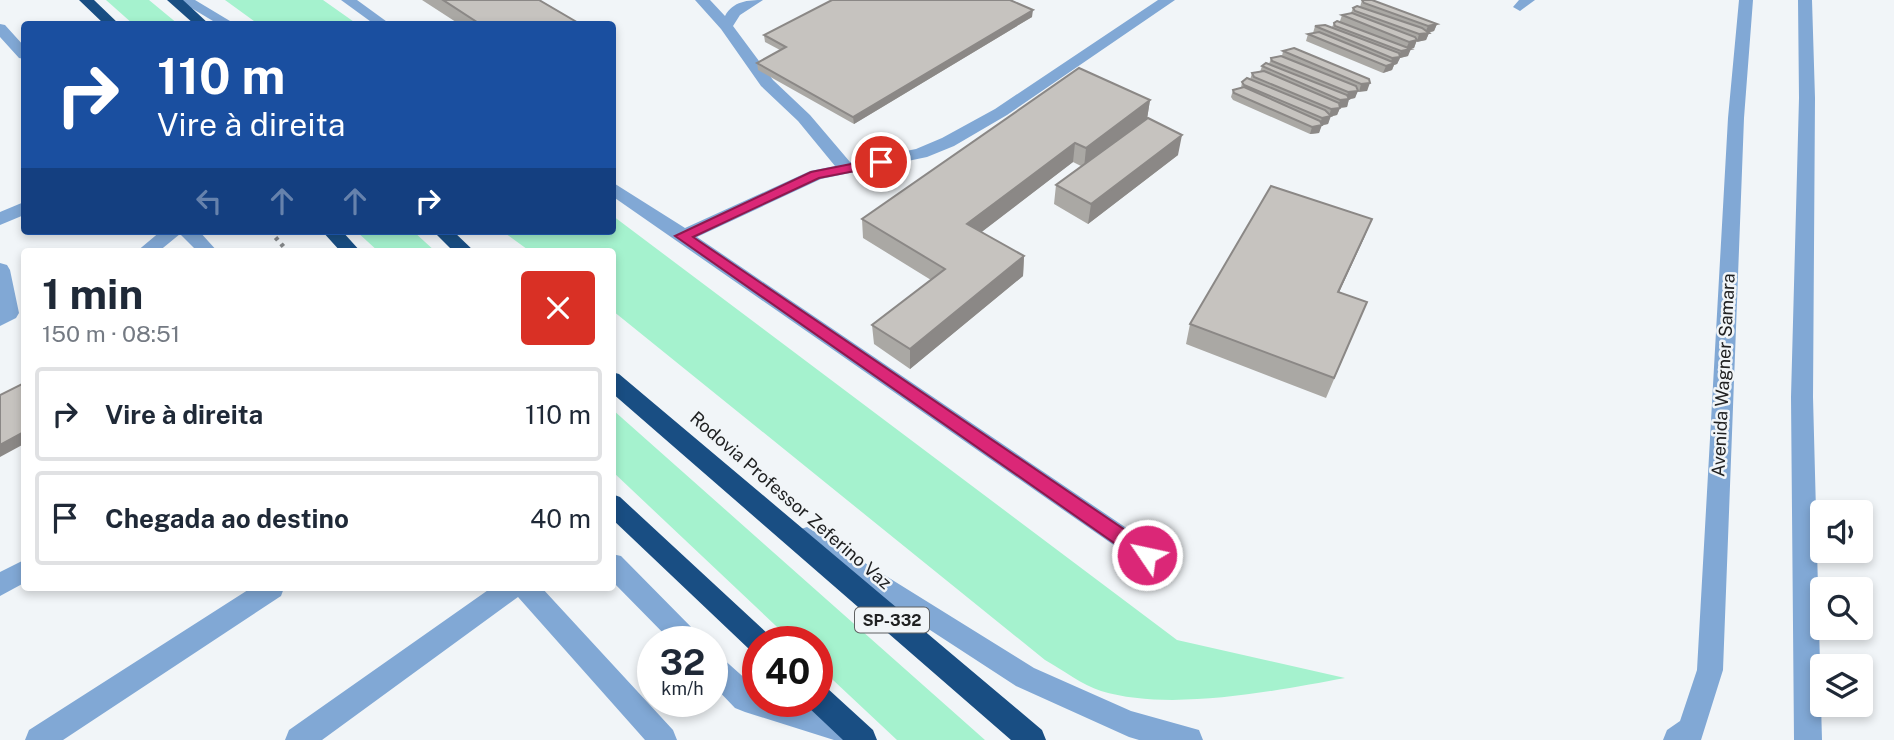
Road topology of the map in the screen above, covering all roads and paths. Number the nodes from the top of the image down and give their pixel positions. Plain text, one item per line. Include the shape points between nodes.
1 (174, 0) edge
2 (185, 0) edge
3 (348, 0) edge
4 (702, 0) edge
5 (756, 0) edge
6 (1168, 0) edge
7 (1746, 0) edge
8 (1805, 0) edge
9 (89, 3) edge
10 (95, 21) edge
11 (109, 21) edge
12 (198, 21) edge
13 (223, 21) edge
14 (379, 21) edge
15 (726, 26) junction
16 (0, 28) edge
17 (21, 52) edge
18 (845, 167) junction
19 (616, 190) edge
20 (21, 209) edge
21 (0, 219) edge
22 (168, 235) edge
23 (192, 235) edge
24 (335, 235) edge
25 (447, 235) edge
26 (682, 236) junction
27 (150, 248) edge
28 (205, 248) edge
29 (348, 248) edge
30 (461, 248) edge
31 (0, 270) edge
32 (11, 315) edge
33 (616, 383) edge
34 (751, 501) junction
35 (616, 507) edge
36 (1147, 555) dead end
37 (616, 568) edge
38 (21, 573) edge
39 (0, 585) edge
40 (267, 591) edge
41 (507, 591) edge
42 (529, 591) edge
43 (673, 626) edge
44 (743, 626) edge
45 (728, 682) edge
46 (833, 712) edge
47 (859, 736) edge
48 (39, 740) edge
49 (299, 740) edge
50 (663, 740) edge
51 (1032, 740) edge
52 (1189, 740) edge
53 (1677, 740) edge
54 (1808, 740) edge

1 - 12 highway
2 - 13 street
3 - 14 street
4 - 15 street
5 - 15 street via 734,12
6 - 18 street via 1001,113 948,142 921,153
7 - 53 street, Avenida Wagner Samara via 1736,118 1710,670 1691,730
8 - 54 street via 1802,397
9 - 10 highway
9 - 11 highway
15 - 18 street via 767,83
16 - 17 street
18 - 26 street via 816,175
19 - 26 street
20 - 21 street
22 - 27 street
23 - 28 street
24 - 29 highway
25 - 30 highway
26 - 36 street
31 - 32 street
33 - 34 highway, Rodovia Professor Zeferino Vaz / SP-332
34 - 51 highway, Rodovia Professor Zeferino Vaz / SP-332
34 - 52 street via 1025,677 1129,724
35 - 44 highway
37 - 43 street
38 - 39 street
40 - 48 street
41 - 49 street
42 - 50 street
45 - 47 street via 745,699
46 - 47 highway

